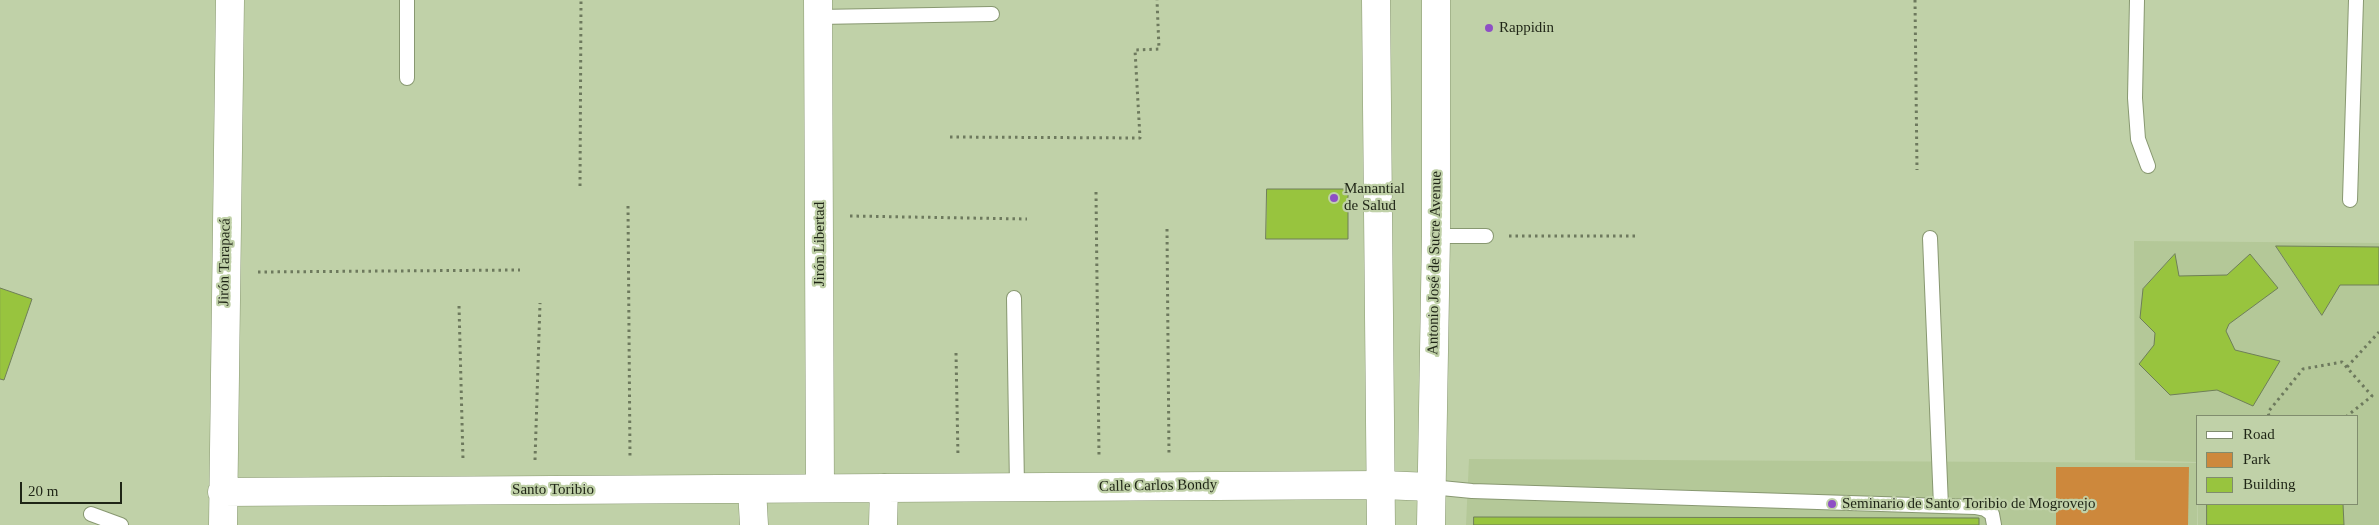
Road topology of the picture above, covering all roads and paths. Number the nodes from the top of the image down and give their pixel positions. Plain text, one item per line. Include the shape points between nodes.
1 (230, 0) edge
2 (407, 0) edge
3 (581, 0) edge
4 (1157, 0) edge
5 (1376, 0) edge
6 (1436, 0) edge
7 (1915, 0) edge
8 (2137, 0) edge
9 (2356, 0) edge
10 (818, 8) edge
11 (992, 14) dead end
12 (407, 78) dead end
13 (950, 137) dead end
14 (2148, 166) dead end
15 (1916, 170) dead end
16 (580, 186) dead end
17 (1096, 192) dead end
18 (2350, 200) dead end
19 (628, 206) dead end
20 (820, 216) junction
21 (1027, 219) dead end
22 (1167, 229) dead end
23 (1436, 236) junction
24 (1486, 236) joint
25 (1638, 236) dead end
26 (1930, 238) dead end
27 (520, 270) dead end
28 (225, 272) junction
29 (1014, 298) dead end
30 (540, 303) dead end
31 (459, 306) dead end
32 (2379, 332) edge
33 (956, 353) dead end
34 (2347, 367) junction
35 (2269, 415) edge
36 (2347, 415) edge
37 (1382, 485) junction
38 (1170, 486) junction
39 (959, 487) junction
40 (1017, 487) junction
41 (1100, 487) junction
42 (1432, 487) junction
43 (752, 488) junction
44 (820, 488) junction
45 (884, 488) junction
46 (630, 489) junction
47 (464, 490) junction
48 (534, 490) junction
49 (222, 492) junction
50 (1941, 506) junction
51 (91, 514) dead end
52 (121, 525) edge
53 (223, 525) edge
54 (754, 525) edge
55 (884, 525) edge
56 (1382, 525) edge
57 (1430, 525) edge
58 (1994, 525) edge

1 - 28 street, Jirón Tarapacá
2 - 12 lane
3 - 16 path
4 - 13 path via 1159,49 1135,50 1140,138
5 - 37 street
6 - 23 street, Antonio José de Sucre Avenue
7 - 15 path
8 - 14 lane via 2135,98 2138,139
9 - 18 lane
10 - 11 lane
10 - 20 street, Jirón Libertad
17 - 41 path
19 - 46 path
20 - 21 path
20 - 44 street, Jirón Libertad
22 - 38 path
23 - 24 lane
23 - 42 street, Antonio José de Sucre Avenue
24 - 25 path
26 - 50 lane
27 - 28 path
28 - 49 street, Jirón Tarapacá
29 - 40 lane
30 - 48 path
31 - 47 path
32 - 34 path
33 - 39 path
34 - 35 path via 2342,362 2303,368
34 - 36 path via 2372,396
37 - 38 street, Calle Carlos Bondy
37 - 42 street, Calle Carlos Bondy
37 - 56 street
38 - 41 street, Calle Carlos Bondy
39 - 40 street, Calle Carlos Bondy
39 - 45 street, Calle Carlos Bondy
40 - 41 street, Calle Carlos Bondy
42 - 50 lane via 1472,491
42 - 57 street, Antonio José de Sucre Avenue
43 - 44 street, Santo Toribio
43 - 46 street, Santo Toribio
43 - 54 street
44 - 45 street, Santo Toribio
45 - 55 street
46 - 48 street, Santo Toribio
47 - 48 street, Santo Toribio
47 - 49 street, Santo Toribio
49 - 53 street, Jirón Tarapacá
50 - 58 lane via 1985,509 1992,514
51 - 52 lane

